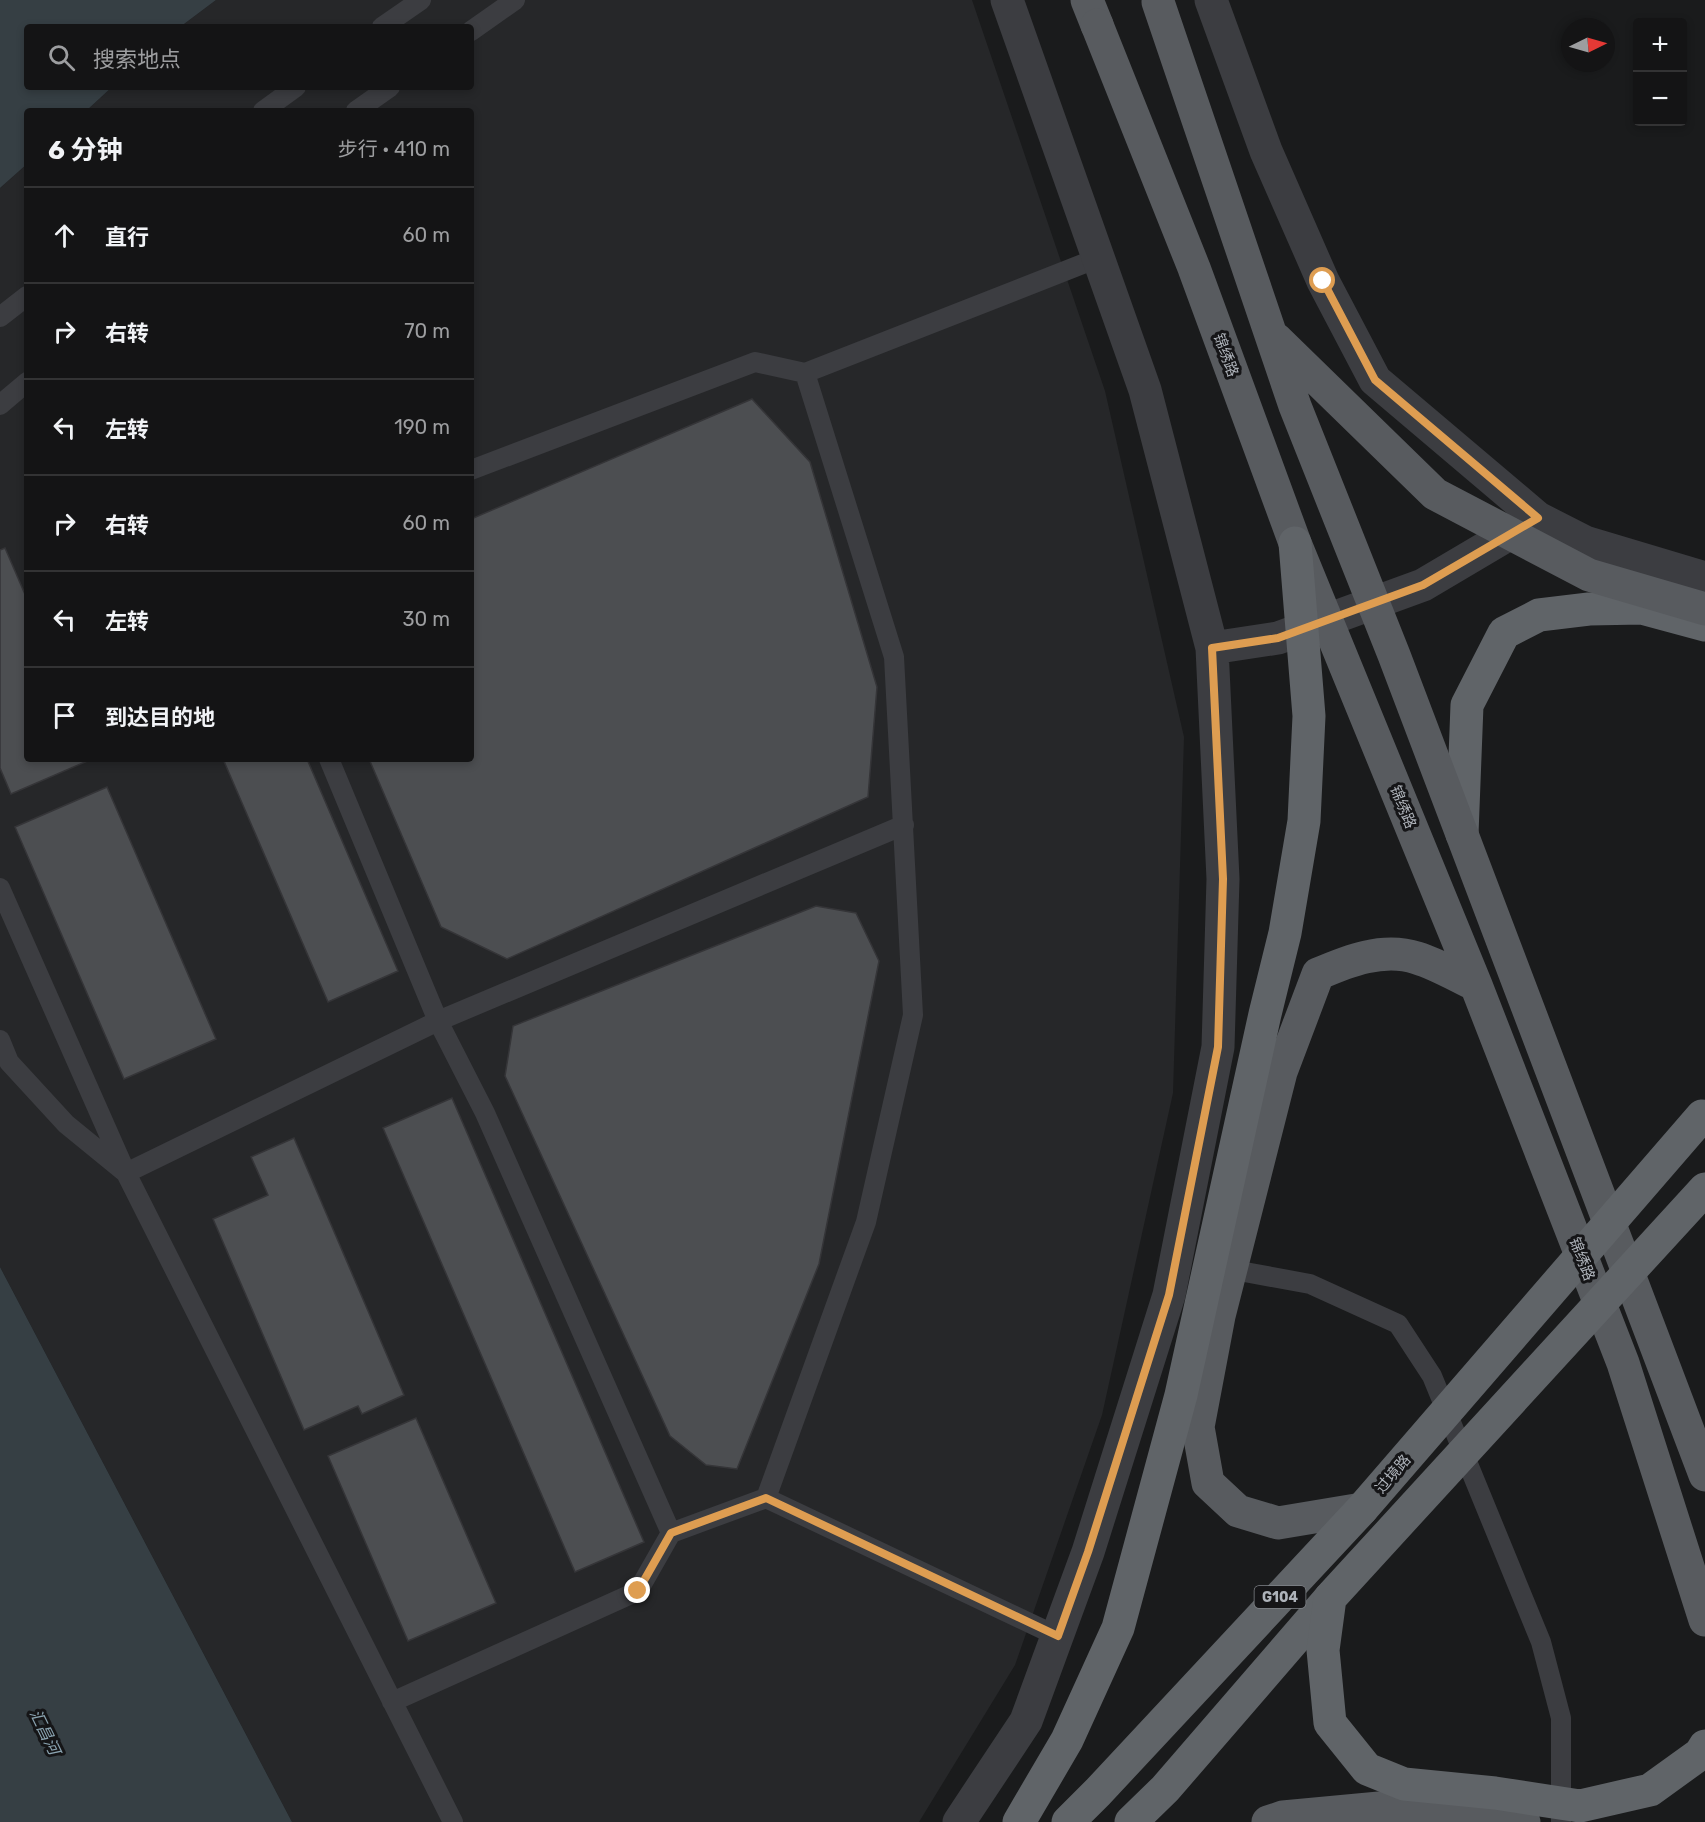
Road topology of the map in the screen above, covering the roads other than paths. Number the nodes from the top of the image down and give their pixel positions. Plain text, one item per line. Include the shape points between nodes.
1 (421, 0) edge
2 (515, 0) edge
3 (1006, 0) edge
4 (1211, 0) edge
5 (1157, 1) edge
6 (1092, 13) edge
7 (386, 24) edge
8 (474, 29) edge
9 (293, 90) edge
10 (386, 90) edge
11 (275, 107) edge
12 (360, 108) edge
13 (1098, 258) junction
14 (24, 298) edge
15 (0, 317) edge
16 (1271, 334) junction
17 (805, 374) junction
18 (24, 385) edge
19 (0, 405) edge
20 (474, 468) edge
21 (1538, 518) junction
22 (1295, 543) junction
23 (1705, 578) edge
24 (1705, 609) edge
25 (1705, 625) edge
26 (1212, 648) junction
27 (330, 762) edge
28 (904, 825) junction
29 (1462, 834) junction
30 (0, 888) edge
31 (1476, 985) junction
32 (438, 1021) junction
33 (0, 1040) edge
34 (1705, 1114) edge
35 (126, 1173) junction
36 (1705, 1189) edge
37 (1176, 1259) junction
38 (1693, 1419) edge
39 (1705, 1475) edge
40 (766, 1498) junction
41 (1362, 1509) junction
42 (671, 1533) junction
43 (1330, 1598) junction
44 (1705, 1620) edge
45 (1058, 1636) junction
46 (392, 1702) junction
47 (1705, 1746) edge
48 (453, 1822) edge
49 (959, 1822) edge
50 (1019, 1822) edge
51 (1068, 1822) edge
52 (1131, 1822) edge
53 (1268, 1822) edge
54 (1524, 1822) edge
55 (1561, 1822) edge

1 - 7 lane
2 - 8 lane
3 - 13 street
4 - 21 street via 1266,151 1323,281 1375,380
5 - 16 main road, bridge
6 - 22 main road, 锦绣路, bridge via 1194,268
9 - 11 lane
10 - 12 lane
13 - 17 lane
13 - 26 street via 1145,390
14 - 15 lane
16 - 24 main road, bridge via 1435,494 1588,575
16 - 29 main road, bridge via 1295,406
17 - 20 lane via 755,362
17 - 28 lane via 894,657
18 - 19 lane
21 - 23 street via 1585,542
21 - 26 street via 1423,585 1278,638
22 - 31 main road, 锦绣路, bridge
22 - 50 highway, bridge via 1309,716 1304,821 1285,933 1181,1395 1118,1628 1066,1740
25 - 29 highway via 1642,608 1589,609 1539,615 1504,633 1467,705
26 - 37 street via 1223,879 1218,1047
27 - 32 lane
28 - 32 lane
28 - 40 lane via 913,1016 866,1222
29 - 38 main road, bridge
30 - 35 lane
31 - 41 main road, bridge via 1416,957 1386,953 1346,962 1318,974 1281,1072 1219,1316 1198,1427 1208,1483 1238,1511 1278,1524
31 - 44 main road, 锦绣路, bridge via 1623,1363
32 - 35 lane
32 - 42 lane via 485,1113
33 - 35 lane via 9,1062 66,1124
34 - 41 highway, 过境路 / G104, bridge
35 - 46 lane
36 - 43 highway, G104, bridge
37 - 45 street via 1166,1306
37 - 55 lane via 1310,1284 1398,1324 1432,1376 1541,1642 1561,1718
38 - 39 main road, bridge
40 - 42 lane
40 - 45 lane
41 - 51 highway, 过境路 / G104, bridge
42 - 46 lane via 638,1591
43 - 47 highway, bridge via 1323,1650 1330,1723 1366,1769 1376,1773 1404,1784 1580,1806 1650,1790 1700,1754
43 - 52 highway, G104 via 1165,1789
45 - 49 street via 1026,1721
46 - 48 lane
53 - 54 main road via 1283,1817 1390,1807 1474,1810

